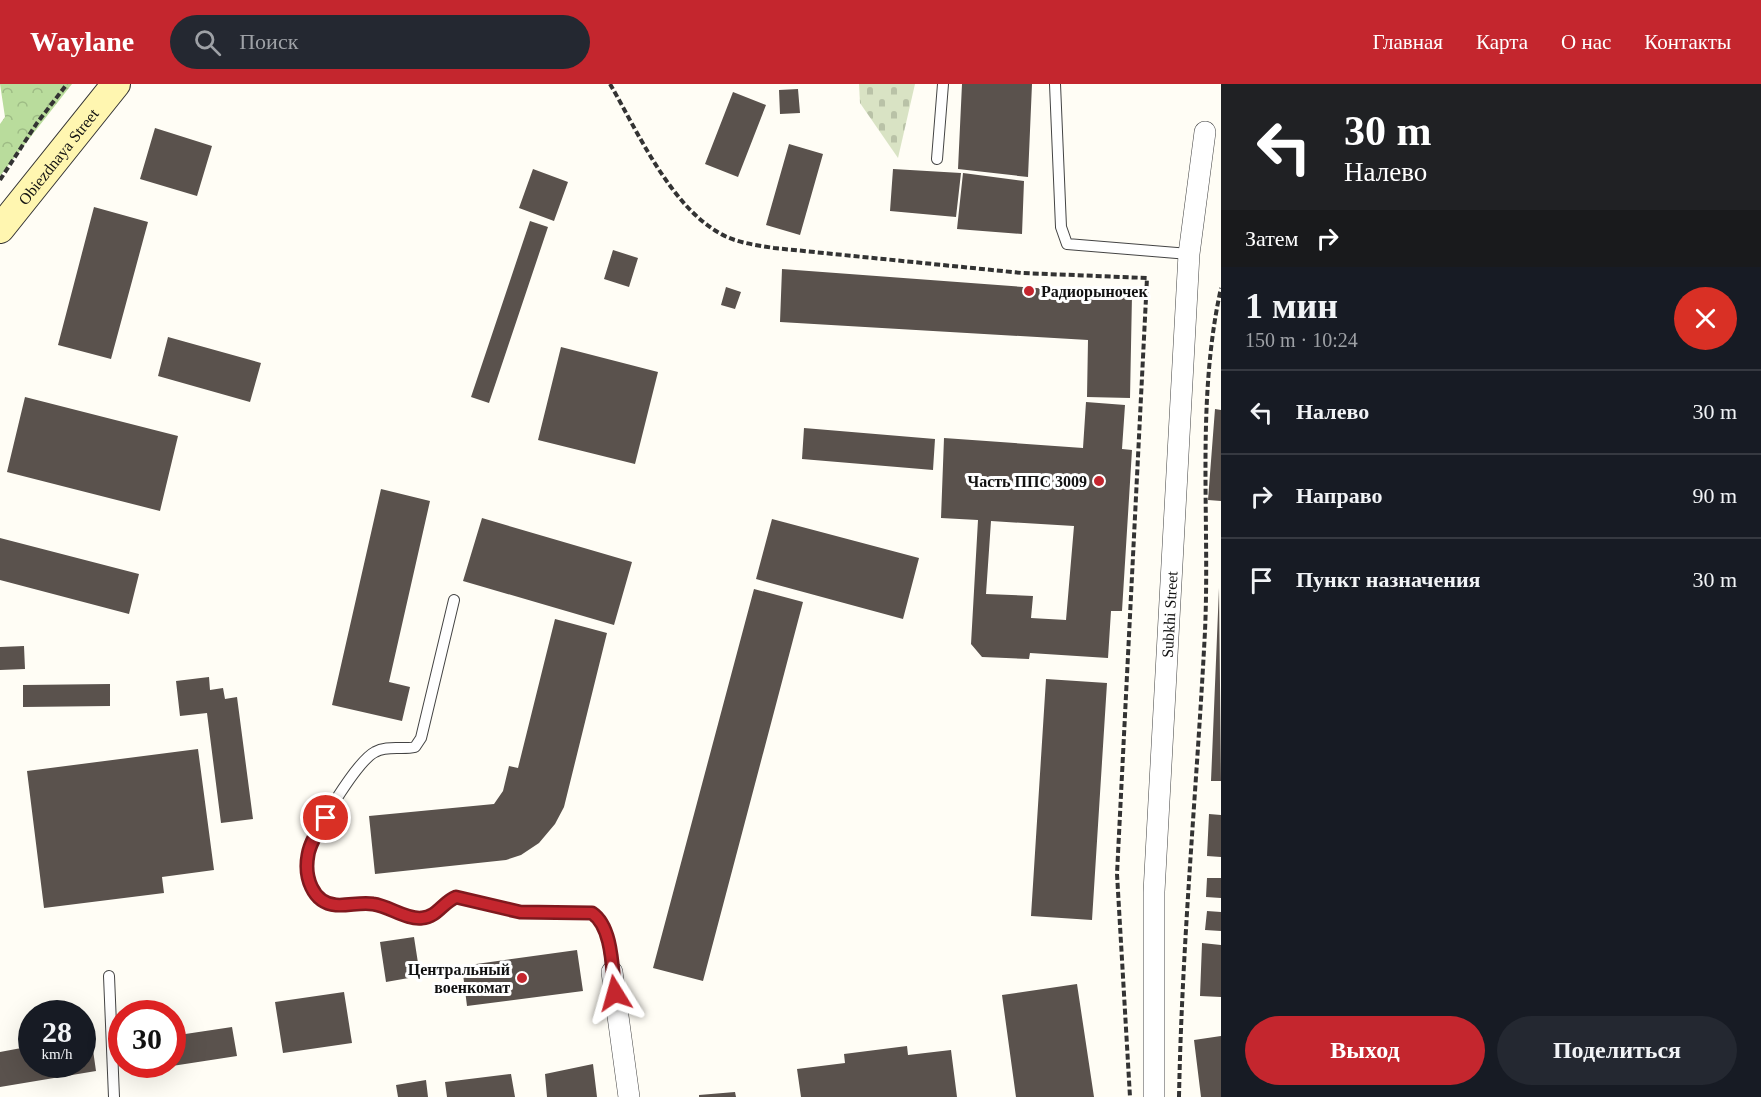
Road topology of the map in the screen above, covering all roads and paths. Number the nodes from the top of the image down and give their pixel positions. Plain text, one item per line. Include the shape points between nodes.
1 (67, 84) edge
2 (116, 84) edge
3 (610, 84) edge
4 (943, 84) edge
5 (1055, 84) edge
6 (1205, 132) dead end
7 (937, 159) dead end
8 (0, 180) edge
9 (0, 229) edge
10 (1189, 254) junction
11 (1221, 288) edge
12 (454, 600) dead end
13 (612, 972) joint
14 (109, 976) dead end
15 (114, 1097) edge
16 (629, 1097) edge
17 (1130, 1097) edge
18 (1154, 1097) edge
19 (1179, 1097) edge

1 - 8 path
2 - 9 main road, Obiezdnaya Street
3 - 17 path via 650,158 671,186 697,216 737,241 1010,272 1147,278 1117,874
4 - 7 lane
5 - 10 lane via 1061,227 1067,244
6 - 10 street, Subkhi Street
10 - 18 street, Subkhi Street via 1154,892
11 - 19 path via 1204,439 1205,628 1180,1016
12 - 13 lane via 421,738 415,747 376,751 357,766 308,854 307,875 312,890 322,901 334,905 371,904 420,919 435,915 456,897 520,912 592,913 605,928
13 - 16 street
14 - 15 lane

